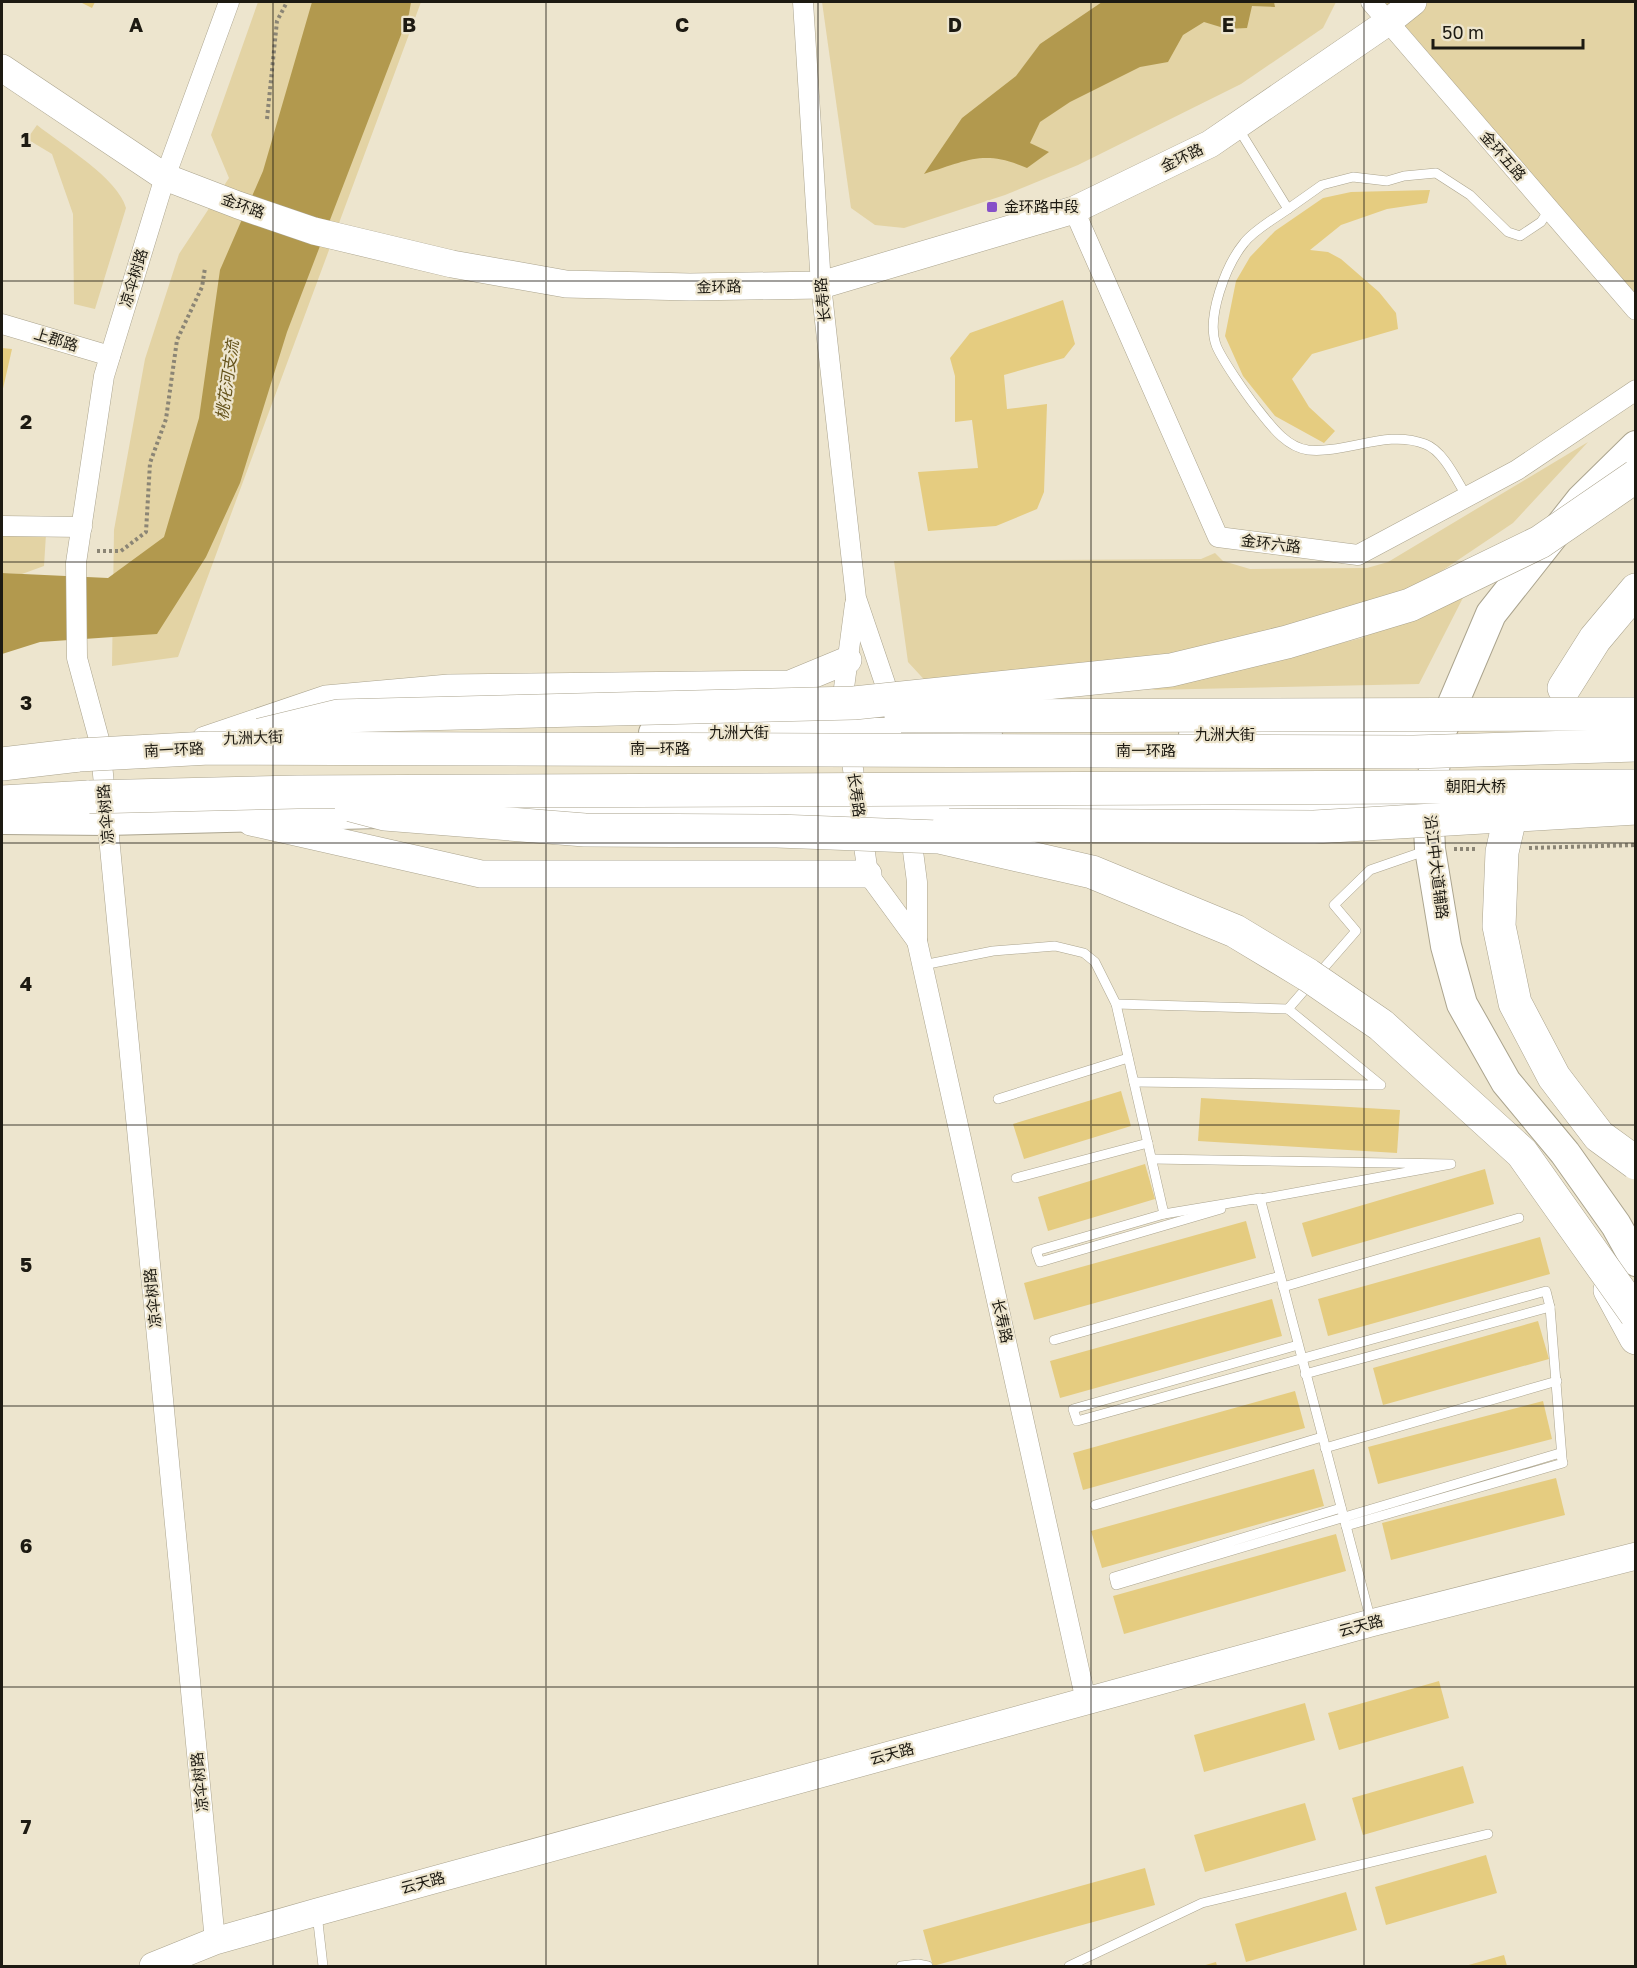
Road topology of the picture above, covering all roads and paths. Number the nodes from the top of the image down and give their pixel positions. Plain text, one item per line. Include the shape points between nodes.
1 (229, 2) edge
2 (287, 2) edge
3 (803, 2) edge
4 (1371, 2) edge
5 (1413, 2) edge
6 (1388, 22) junction
7 (2, 68) edge
8 (267, 118) dead end
9 (1236, 126) junction
10 (165, 177) junction
11 (1288, 209) junction
12 (1074, 210) junction
13 (1549, 210) junction
14 (205, 268) dead end
15 (821, 285) junction
16 (1635, 310) edge
17 (2, 324) edge
18 (110, 356) junction
19 (1635, 390) edge
20 (1635, 446) edge
21 (1635, 476) edge
22 (1467, 497) junction
23 (2, 526) edge
24 (82, 527) junction
25 (77, 557) junction
26 (1635, 590) edge
27 (856, 598) junction
28 (848, 660) junction
29 (1635, 714) edge
30 (848, 732) junction
31 (897, 733) junction
32 (1440, 734) junction
33 (348, 735) junction
34 (100, 743) junction
35 (207, 744) junction
36 (1635, 745) edge
37 (2, 753) edge
38 (2, 764) edge
39 (1635, 786) edge
40 (297, 792) junction
41 (2, 802) edge
42 (1428, 805) junction
43 (1635, 808) edge
44 (486, 811) junction
45 (907, 811) junction
46 (859, 813) junction
47 (224, 816) junction
48 (2, 819) edge
49 (107, 820) junction
50 (1430, 849) junction
51 (868, 874) junction
52 (917, 941) junction
53 (922, 965) junction
54 (1116, 1004) junction
55 (1288, 1009) junction
56 (1128, 1058) junction
57 (1134, 1082) junction
58 (998, 1099) dead end
59 (1148, 1143) junction
60 (1152, 1159) junction
61 (1635, 1163) edge
62 (1016, 1178) dead end
63 (1260, 1198) junction
64 (1164, 1214) junction
65 (1519, 1218) dead end
66 (1587, 1249) junction
67 (1635, 1261) edge
68 (1280, 1275) junction
69 (1283, 1287) junction
70 (1550, 1307) junction
71 (1635, 1314) edge
72 (1635, 1338) edge
73 (1054, 1340) dead end
74 (1298, 1345) junction
75 (1301, 1357) junction
76 (1305, 1374) junction
77 (1557, 1381) junction
78 (1322, 1437) junction
79 (1325, 1448) junction
80 (1563, 1463) junction
81 (1095, 1505) dead end
82 (1342, 1512) junction
83 (1346, 1526) junction
84 (1635, 1556) edge
85 (1371, 1623) junction
86 (1086, 1701) junction
87 (1488, 1834) dead end
88 (316, 1912) junction
89 (215, 1941) junction
90 (918, 1965) edge
91 (153, 1966) edge
92 (322, 1966) edge
93 (901, 1966) edge
94 (928, 1966) edge
95 (1069, 1966) edge

1 - 10 street, 凉伞树路
2 - 8 path via 278,21
3 - 15 street, 长寿路
4 - 6 street, 金环五路
5 - 6 street, 金环路
6 - 9 street, 金环路
6 - 13 street, 金环五路
7 - 10 street, 金环路
9 - 11 lane
9 - 12 street, 金环路 via 1210,144
10 - 15 street, 金环路 via 314,231 452,264 566,284
10 - 18 street, 凉伞树路
11 - 13 lane via 1322,185 1353,177 1387,181 1436,172 1470,195 1508,232 1520,236 1541,222
11 - 22 lane via 1244,242 1224,281 1214,312 1216,345 1253,403 1293,445 1307,450 1399,439 1428,444
12 - 15 street, 金环路
12 - 22 street, 金环六路 via 1218,537 1358,555
13 - 16 street, 金环五路
14 - 25 path via 202,287 177,340 166,419 150,463 146,532 121,551
15 - 27 street, 长寿路
17 - 18 street, 上郡路
18 - 24 street, 凉伞树路
19 - 22 street, 金环六路 via 1516,470
20 - 32 main road, 沿江中大道辅路 via 1581,500 1491,614
21 - 35 highway, bridge via 1540,542 1410,605 1287,642 1171,670 854,703 338,716
23 - 24 street
24 - 25 street, 凉伞树路
25 - 34 street, 凉伞树路 via 77,658
26 - 61 highway, bridge via 1595,639 1564,688 1518,786 1502,852 1499,926 1515,1003 1554,1077 1599,1136
27 - 28 street, 长寿路
27 - 31 street, 长寿路 via 893,708
28 - 30 street, 长寿路 via 844,688
28 - 35 street via 790,684 449,688 326,699
29 - 33 highway, bridge via 498,718
30 - 31 main road, 九洲大街
30 - 33 main road, 九洲大街
30 - 46 street, 长寿路
31 - 32 main road, 九洲大街
31 - 45 street, 长寿路
32 - 42 main road, 沿江中大道辅路
33 - 35 main road, 九洲大街
34 - 35 main road, 九洲大街
34 - 37 main road, 九洲大街
34 - 49 street, 凉伞树路
35 - 36 highway, 南一环路, bridge via 1319,752
35 - 38 highway, 南一环路, bridge
39 - 40 highway, 朝阳大桥, bridge
40 - 41 highway, bridge
40 - 66 highway, bridge via 385,814 585,830 939,837 1092,872 1235,931 1381,1025 1522,1153
42 - 45 main road
42 - 50 main road, 沿江中大道辅路
43 - 44 highway, bridge via 1314,827 590,822
44 - 46 main road
44 - 47 main road
45 - 46 main road
45 - 52 street, 长寿路 via 917,882
46 - 51 street, 长寿路
47 - 49 main road
47 - 51 street via 481,874
48 - 49 main road
49 - 89 street, 凉伞树路
50 - 55 lane via 1370,870 1334,905 1356,931
50 - 67 main road, 沿江中大道辅路 via 1446,946 1462,1004 1506,1082 1565,1153 1616,1225
51 - 52 street, 长寿路
52 - 53 street, 长寿路
53 - 54 lane via 993,951 1055,946 1084,953 1095,962
53 - 86 street, 长寿路
54 - 55 lane
54 - 56 lane
55 - 57 lane via 1381,1086
56 - 57 lane
56 - 58 lane
57 - 59 lane
59 - 60 lane
59 - 62 lane
60 - 63 lane via 1451,1164
60 - 64 lane
63 - 64 lane
63 - 64 lane via 1040,1263 1036,1251
63 - 68 lane
65 - 69 lane
66 - 71 highway, bridge
66 - 72 highway, bridge
68 - 69 lane
68 - 73 lane
69 - 74 lane
70 - 75 lane via 1546,1291
70 - 76 lane
70 - 77 lane
74 - 75 lane
74 - 75 lane via 1073,1409 1077,1421
75 - 76 lane
76 - 78 lane
77 - 79 lane
77 - 80 lane
78 - 79 lane
78 - 81 lane
79 - 82 lane
80 - 82 lane via 1560,1453
80 - 83 lane
82 - 82 lane via 1114,1577 1116,1585
82 - 83 lane
83 - 85 lane
84 - 85 street, 云天路
85 - 86 street, 云天路
86 - 88 street, 云天路
87 - 95 lane via 1203,1904
88 - 89 street, 云天路
88 - 92 lane
89 - 91 street, 云天路
90 - 93 lane
90 - 94 lane

